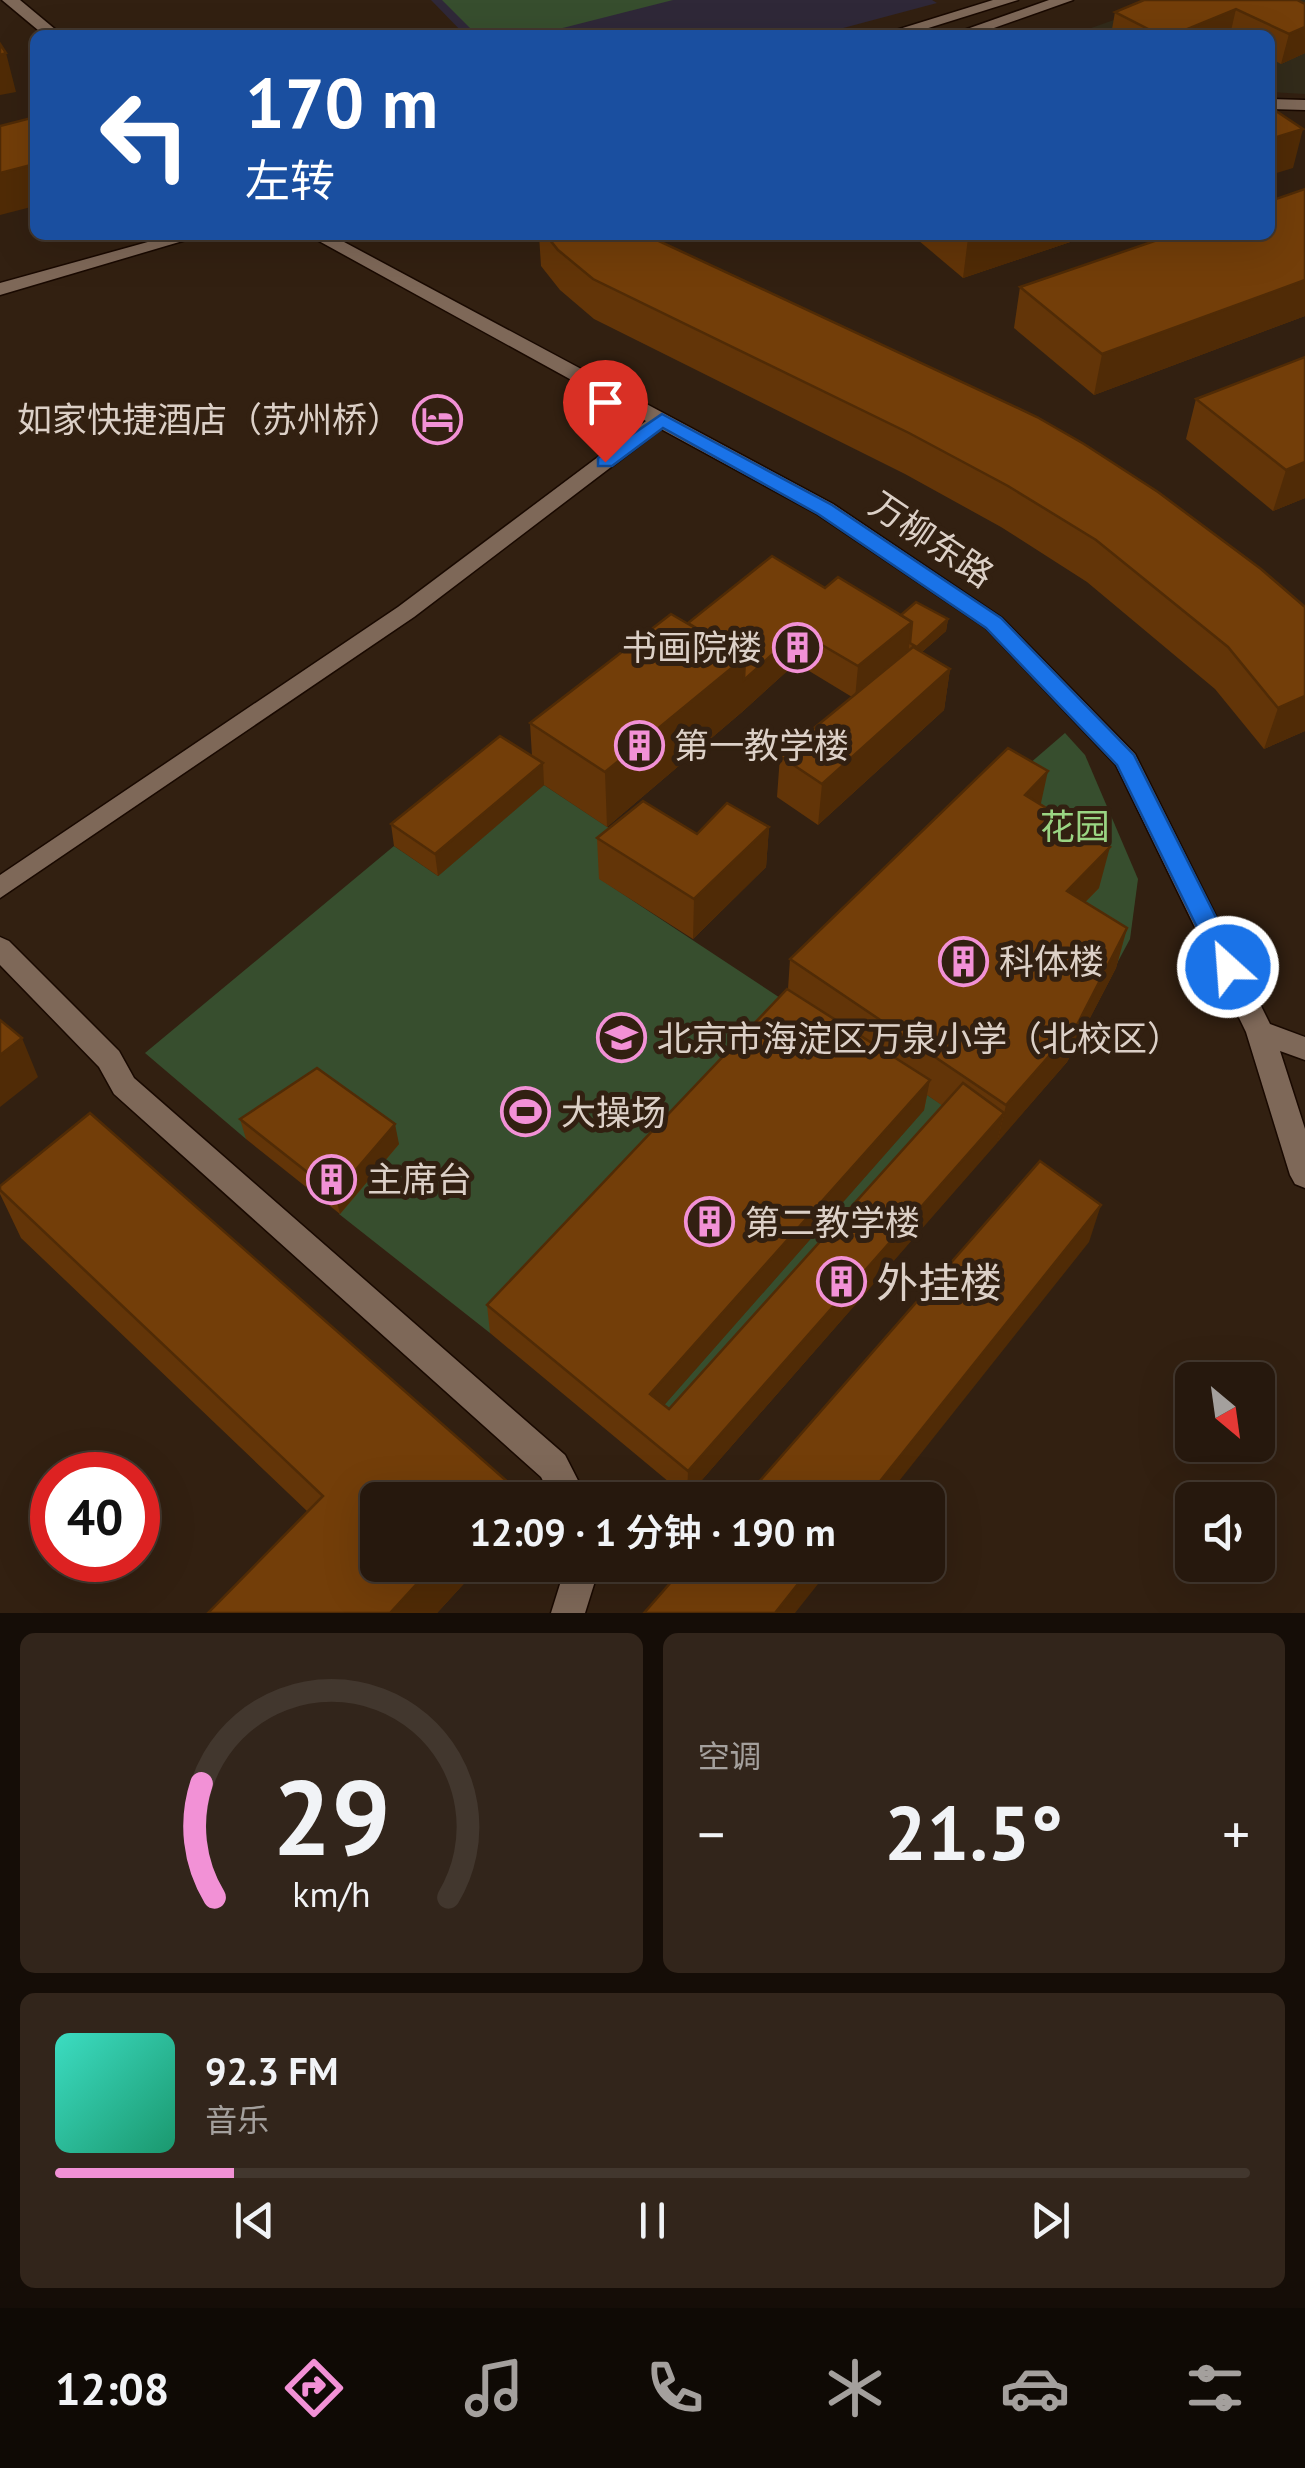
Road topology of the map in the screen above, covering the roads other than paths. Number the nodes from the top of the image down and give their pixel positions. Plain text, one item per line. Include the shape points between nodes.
1 (10, 0) edge
2 (1065, 0) edge
3 (998, 2) edge
4 (48, 30) edge
5 (905, 30) edge
6 (973, 30) edge
7 (1275, 104) edge
8 (1305, 105) edge
9 (176, 240) edge
10 (326, 240) edge
11 (0, 289) edge
12 (662, 419) junction
13 (0, 888) edge
14 (0, 948) edge
15 (1260, 1032) junction
16 (1305, 1050) edge
17 (1305, 1176) edge
18 (562, 1482) edge
19 (578, 1582) edge
20 (568, 1613) edge

1 - 4 street
2 - 6 street
3 - 5 street
7 - 8 street
9 - 11 street
10 - 12 street, 万柳东路
12 - 13 street via 406,612
12 - 15 street, 万柳东路 via 825,509 994,623 1126,760
14 - 18 street via 108,1059 124,1086 554,1466
15 - 16 street
15 - 17 street, 万柳东路
19 - 20 street

